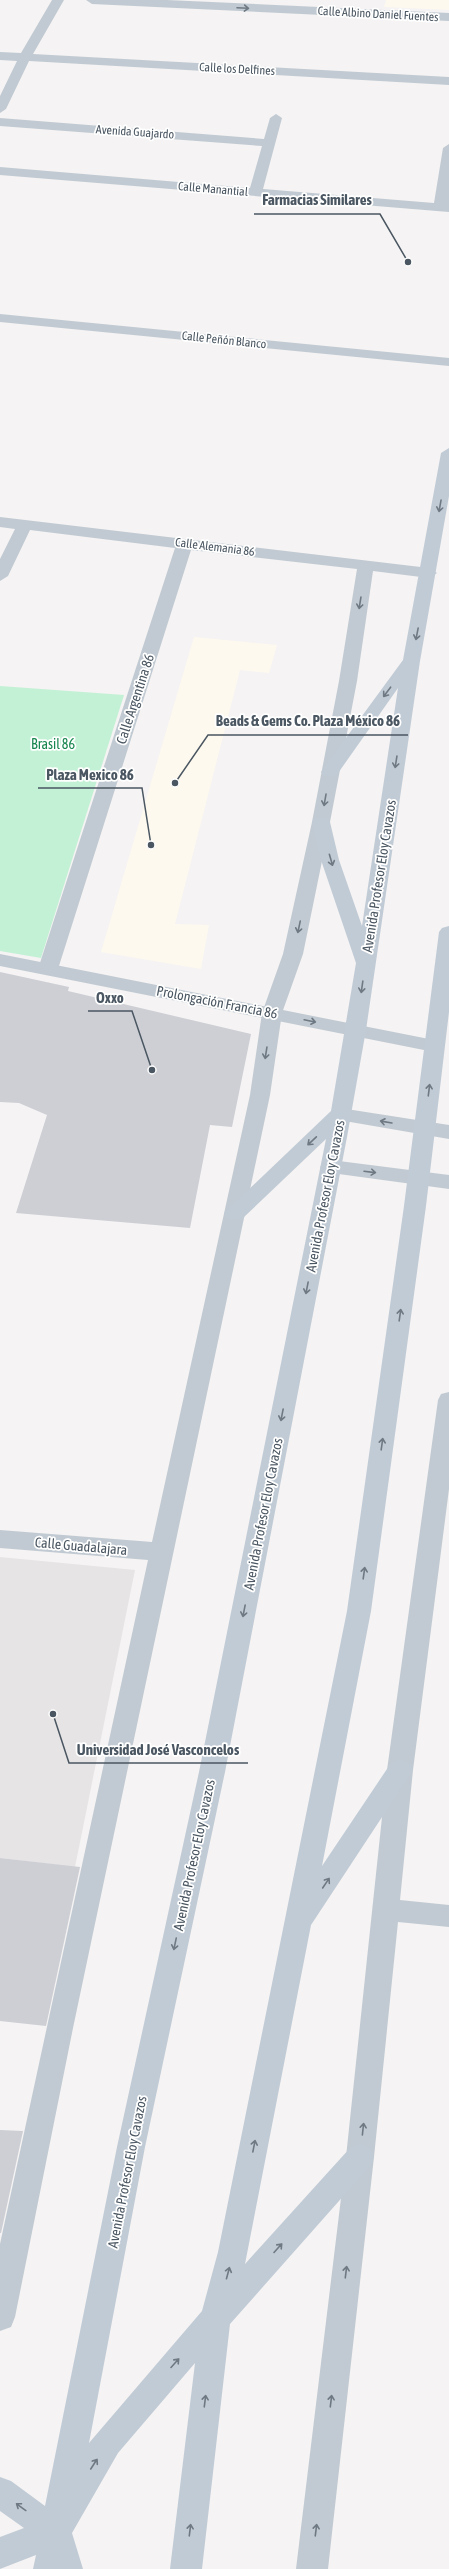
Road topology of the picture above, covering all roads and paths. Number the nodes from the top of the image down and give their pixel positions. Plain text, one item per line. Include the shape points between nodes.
1 (58, 0) edge
2 (92, 0) edge
3 (360, 0) edge
4 (204, 3) edge
5 (356, 13) junction
6 (449, 17) edge
7 (0, 56) edge
8 (25, 57) junction
9 (449, 81) edge
10 (0, 110) edge
11 (276, 118) dead end
12 (0, 122) edge
13 (269, 143) junction
14 (449, 148) edge
15 (0, 171) edge
16 (255, 193) junction
17 (445, 208) edge
18 (0, 318) edge
19 (449, 362) edge
20 (449, 453) edge
21 (0, 522) edge
22 (26, 525) junction
23 (185, 543) junction
24 (366, 565) junction
25 (429, 573) junction
26 (0, 576) edge
27 (411, 662) junction
28 (330, 772) junction
29 (321, 822) junction
30 (449, 932) edge
31 (0, 960) edge
32 (365, 963) junction
33 (48, 968) junction
34 (272, 1013) junction
35 (356, 1030) junction
36 (434, 1046) junction
37 (340, 1114) junction
38 (424, 1129) junction
39 (449, 1132) edge
40 (331, 1167) junction
41 (418, 1176) junction
42 (449, 1182) edge
43 (234, 1213) junction
44 (449, 1400) edge
45 (0, 1539) edge
46 (162, 1552) junction
47 (400, 1770) junction
48 (384, 1910) junction
49 (449, 1916) edge
50 (297, 1927) junction
51 (360, 2157) junction
52 (0, 2316) edge
53 (215, 2319) junction
54 (0, 2492) edge
55 (55, 2532) junction
56 (0, 2553) edge
57 (49, 2569) edge
58 (67, 2569) edge
59 (186, 2569) edge
60 (312, 2569) edge

1 - 8 street
2 - 4 street, Calle Albino Daniel Fuentes
3 - 5 street
4 -> 5 street, Calle Albino Daniel Fuentes
5 - 6 street, Calle Albino Daniel Fuentes
7 - 8 street, Calle los Delfines
8 - 9 street, Calle los Delfines
8 - 10 street
11 - 13 street
12 - 13 street, Avenida Guajardo
13 - 16 street
14 - 17 street
15 - 16 street, Calle Manantial
16 - 17 street, Calle Manantial
18 - 19 street, Calle Peñón Blanco
20 -> 25 main road, Avenida Profesor Eloy Cavazos
21 - 22 street, Calle Alemania 86
22 - 23 street, Calle Alemania 86
22 - 26 street
23 - 24 street, Calle Alemania 86
23 - 33 street, Calle Argentina 86
24 - 25 street, Calle Alemania 86
24 -> 28 street via 348,681
25 -> 27 main road, Avenida Profesor Eloy Cavazos
27 -> 28 main road via 387,691
27 -> 32 main road, Avenida Profesor Eloy Cavazos
28 -> 29 street
29 -> 32 main road via 330,860
29 -> 34 street via 293,954
30 - 36 main road
31 - 33 street, Prolongación Francia 86
32 -> 35 main road, Avenida Profesor Eloy Cavazos
33 - 34 street, Prolongación Francia 86
34 -> 35 street, Prolongación Francia 86
34 -> 43 street via 260,1095
35 - 36 street, Prolongación Francia 86
35 - 37 main road, Avenida Profesor Eloy Cavazos
38 -> 36 main road
38 -> 37 street
37 - 40 main road, Avenida Profesor Eloy Cavazos
37 -> 43 main road
38 - 39 street
38 - 41 main road
40 -> 41 street
40 -> 55 main road, Avenida Profesor Eloy Cavazos via 212,1772 131,2147
41 - 42 street
50 -> 41 main road via 359,1611
43 - 46 street
44 - 47 street
45 - 46 street, Calle Guadalajara
46 - 52 street via 59,2028
47 - 48 street
50 -> 47 main road
48 - 49 street
51 -> 48 street
53 -> 50 main road via 233,2252
53 -> 51 main road
60 -> 51 street
55 -> 53 main road via 108,2443
59 -> 53 main road
55 -> 54 main road
55 - 56 main road
55 - 57 main road, Avenida Profesor Eloy Cavazos
55 - 58 main road

